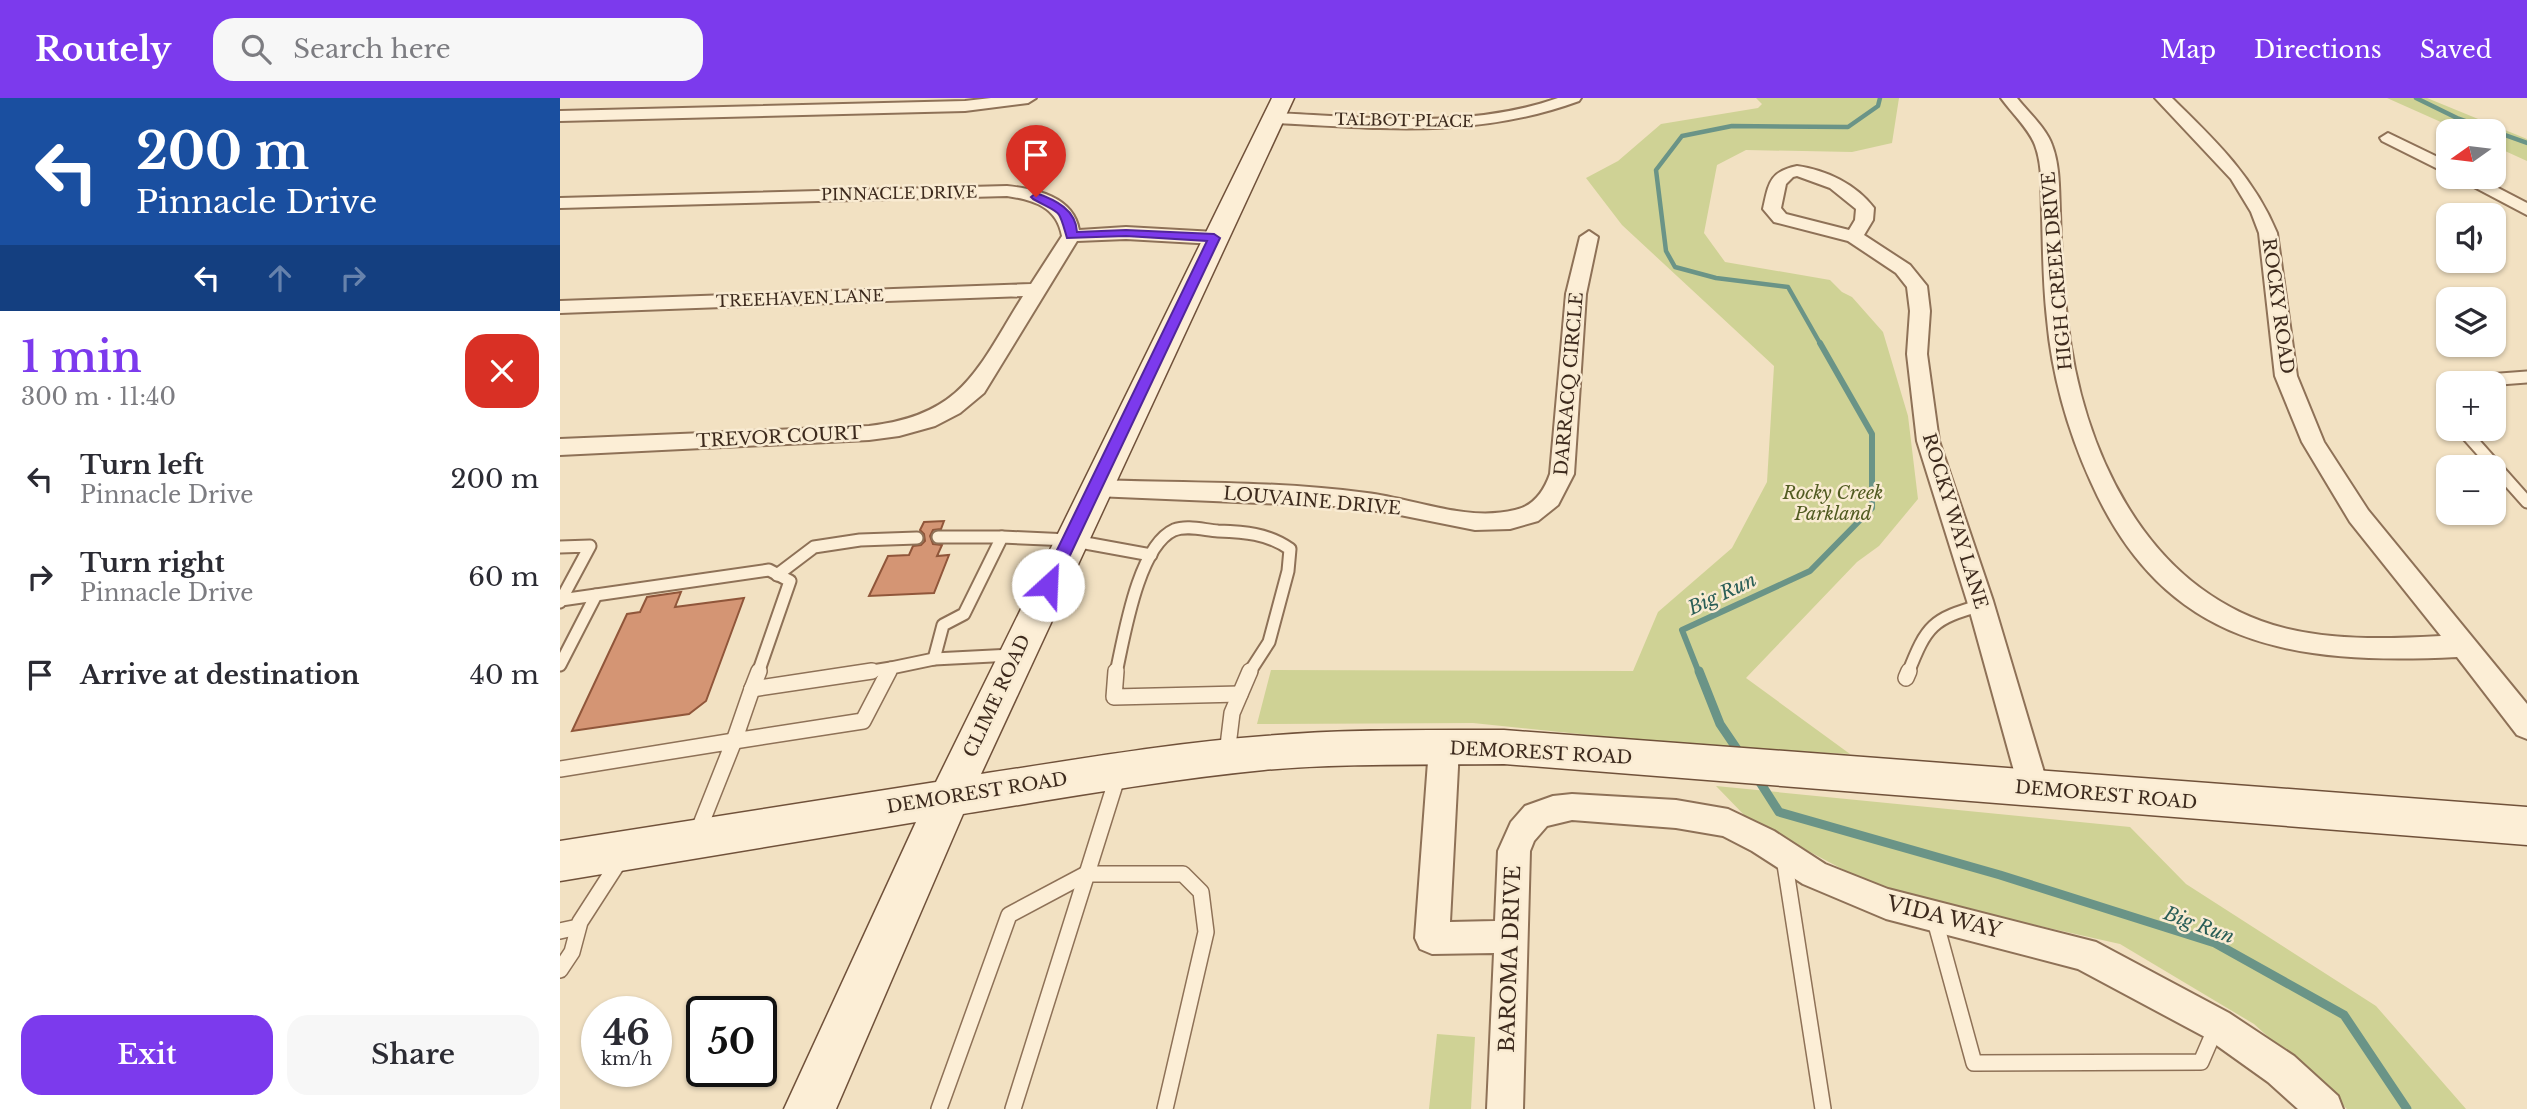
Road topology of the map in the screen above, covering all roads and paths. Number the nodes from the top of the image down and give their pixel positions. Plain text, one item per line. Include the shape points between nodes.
1 (1028, 98) edge
2 (1573, 98) edge
3 (2010, 98) edge
4 (2163, 98) edge
5 (848, 103) edge
6 (1278, 108) edge
7 (560, 116) edge
8 (2388, 138) dead end
9 (2436, 163) edge
10 (2487, 189) edge
11 (560, 203) edge
12 (2527, 210) edge
13 (1071, 236) junction
14 (1589, 237) dead end
15 (1854, 237) dead end
16 (1214, 238) junction
17 (1039, 290) junction
18 (560, 307) edge
19 (2527, 377) edge
20 (2506, 379) edge
21 (981, 381) joint
22 (2473, 441) edge
23 (560, 447) edge
24 (1095, 488) junction
25 (2527, 502) edge
26 (1527, 517) joint
27 (938, 537) dead end
28 (1002, 537) junction
29 (917, 538) dead end
30 (1069, 540) junction
31 (560, 547) edge
32 (1151, 555) junction
33 (778, 575) junction
34 (596, 596) junction
35 (560, 601) edge
36 (1982, 605) junction
37 (2463, 646) junction
38 (1016, 654) junction
39 (934, 659) junction
40 (560, 664) edge
41 (891, 668) junction
42 (1906, 678) dead end
43 (752, 689) junction
44 (1240, 694) junction
45 (2527, 727) edge
46 (734, 741) junction
47 (1444, 748) junction
48 (1227, 758) junction
49 (560, 769) edge
50 (1119, 771) junction
51 (2034, 789) junction
52 (948, 798) junction
53 (1536, 817) joint
54 (2527, 826) edge
55 (694, 840) junction
56 (626, 851) junction
57 (1783, 854) junction
58 (560, 861) edge
59 (1086, 874) junction
60 (1933, 915) junction
61 (578, 927) junction
62 (560, 931) edge
63 (1511, 937) junction
64 (560, 970) edge
65 (2217, 1025) junction
66 (810, 1109) edge
67 (939, 1109) edge
68 (1013, 1109) edge
69 (1165, 1109) edge
70 (1505, 1109) edge
71 (1823, 1109) edge
72 (2325, 1109) edge

1 - 5 street via 965,106
2 - 6 street, TALBOT PLACE via 1516,116 1468,122
3 - 37 street, HIGH CREEK DRIVE via 2043,143 2049,170 2063,367 2091,464 2136,545 2178,587 2207,607 2278,636 2368,649
4 - 37 street, ROCKY ROAD via 2234,170 2262,214 2286,376 2318,452 2359,516
5 - 7 street
6 - 16 street, CLIME ROAD
8 - 9 street
10 - 12 street
11 - 13 street, PINNACLE DRIVE via 1006,191 1052,203 1065,212
13 - 16 street via 1126,233
13 - 17 street
14 - 26 street, DARRACQ CIRCLE via 1576,294 1562,474 1553,498
15 - 36 street, ROCKY WAY LANE via 1902,269 1917,286 1917,354 1928,441
16 - 24 street, CLIME ROAD
17 - 18 street, TREEHAVEN LANE
17 - 21 street
19 - 20 lane
21 - 23 street, TREVOR COURT via 960,405 934,420 901,430
22 - 25 lane
24 - 26 street, LOUVAINE DRIVE via 1369,501 1482,521
24 - 30 street, CLIME ROAD
27 - 28 lane
28 - 30 lane
28 - 39 lane via 964,614 943,625
29 - 33 lane via 814,547
30 - 32 lane
30 - 38 street, CLIME ROAD
31 - 35 lane via 590,546
32 - 44 lane via 1141,573 1114,697
32 - 44 lane via 1165,535 1176,530 1275,537 1290,549 1269,642
33 - 34 lane via 769,570
33 - 43 lane via 790,581
34 - 35 lane
34 - 40 lane
36 - 42 lane via 1927,627
36 - 51 street, ROCKY WAY LANE
37 - 45 street, ROCKY ROAD
38 - 39 lane
38 - 52 street, CLIME ROAD
39 - 41 lane
41 - 43 lane
41 - 46 lane via 863,721
43 - 46 lane
44 - 48 lane via 1232,713
46 - 49 lane
46 - 55 lane
47 - 48 street, DEMOREST ROAD via 1354,748
47 - 51 street, DEMOREST ROAD via 1504,747
47 - 63 street via 1432,938
48 - 50 street, DEMOREST ROAD
50 - 52 street, DEMOREST ROAD
50 - 59 lane
51 - 54 street, DEMOREST ROAD
52 - 55 street, DEMOREST ROAD
52 - 66 street, CLIME ROAD
53 - 57 street, VIDA WAY via 1572,807 1676,814 1728,823
53 - 63 street, BAROMA DRIVE via 1522,832 1514,851
55 - 56 street, DEMOREST ROAD
56 - 58 street, DEMOREST ROAD
56 - 61 lane
57 - 60 street, VIDA WAY via 1814,874 1886,904
57 - 71 lane
59 - 67 lane via 1009,915
59 - 68 lane
59 - 69 lane via 1184,874 1201,892 1206,932
60 - 65 street, VIDA WAY via 2084,954
60 - 65 lane via 1974,1063 2201,1062
61 - 62 lane
61 - 64 lane via 572,952
63 - 70 street, BAROMA DRIVE
65 - 72 street, VIDA WAY via 2281,1069

